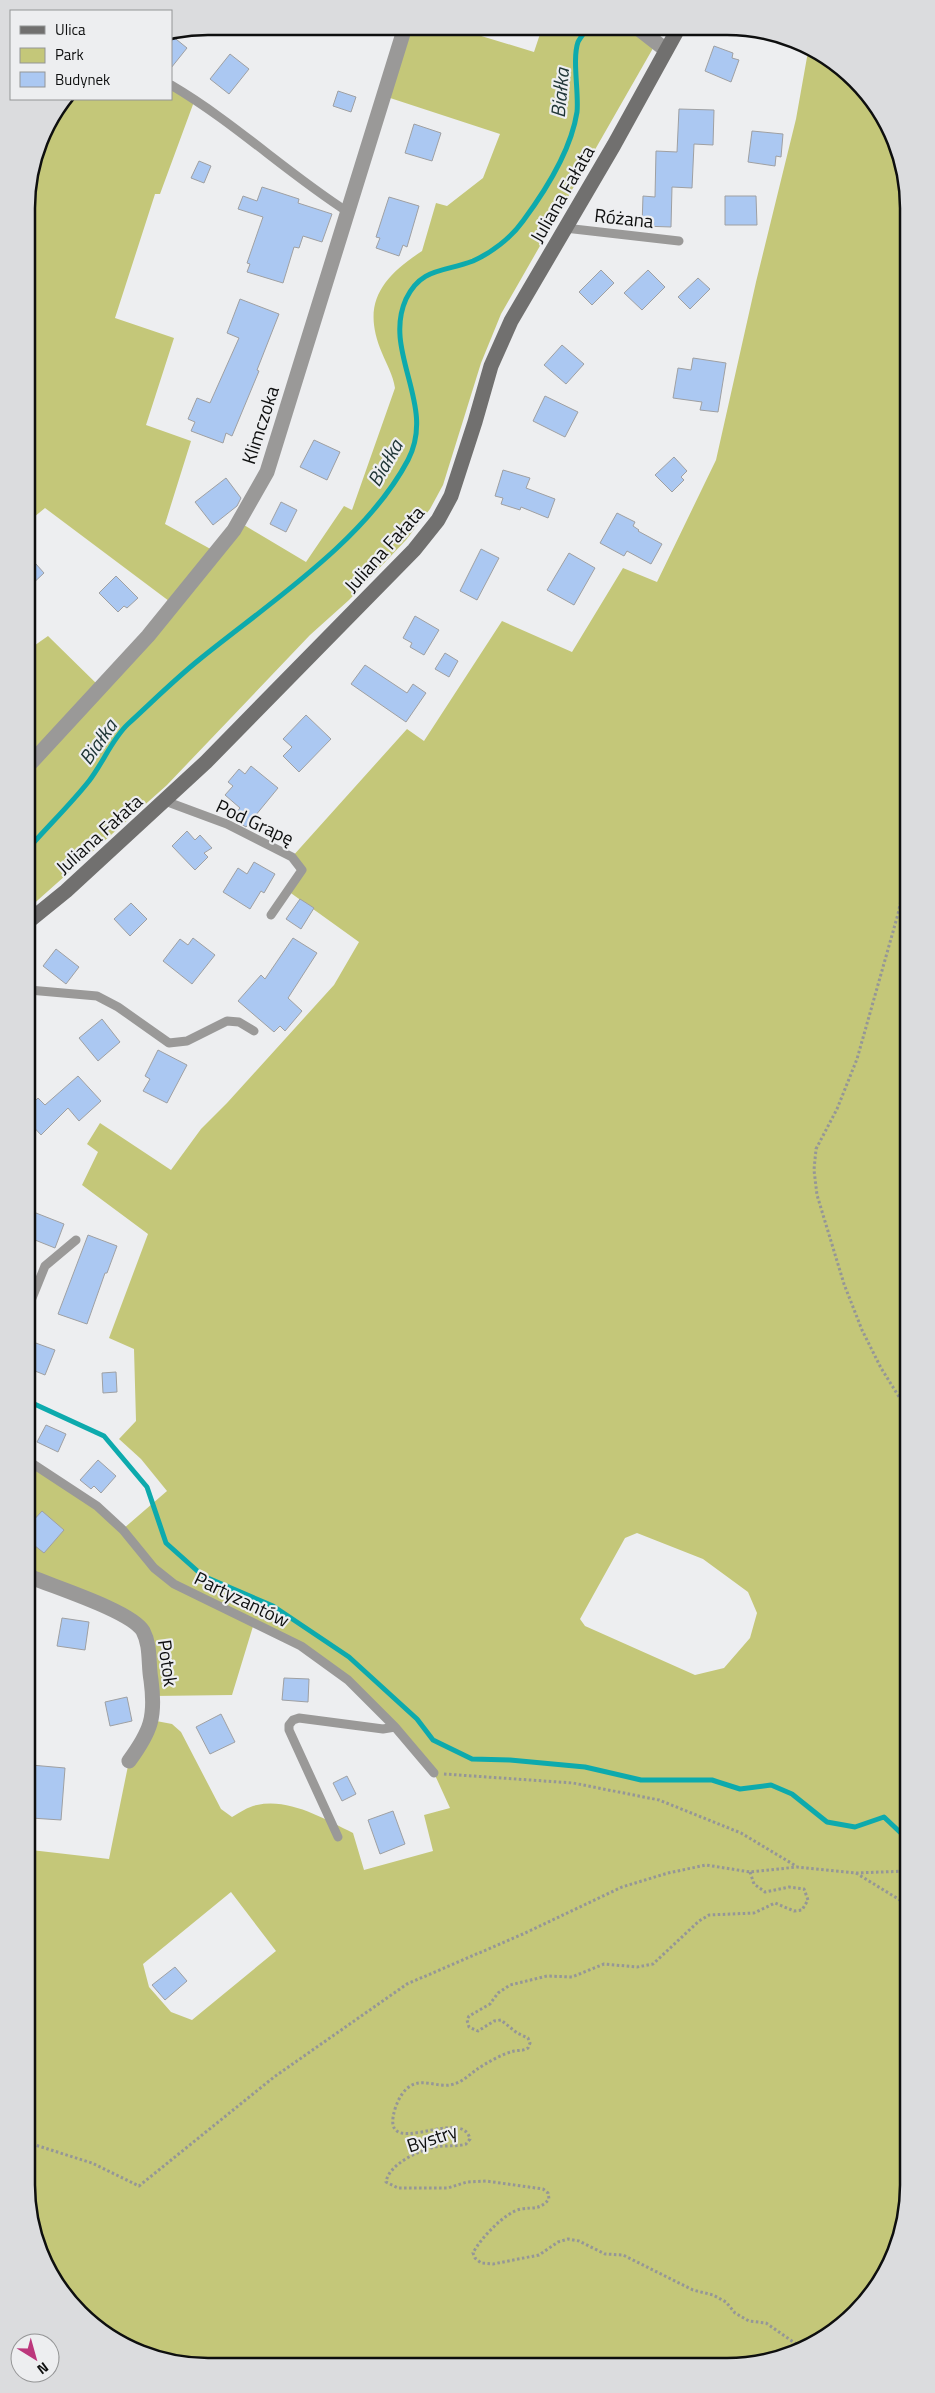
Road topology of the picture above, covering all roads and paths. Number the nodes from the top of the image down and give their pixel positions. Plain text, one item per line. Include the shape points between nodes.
1 (403, 35) edge
2 (646, 35) edge
3 (675, 35) edge
4 (666, 50) junction
5 (172, 86) edge
6 (348, 212) junction
7 (565, 228) junction
8 (679, 241) dead end
9 (35, 758) edge
10 (165, 801) junction
11 (900, 905) edge
12 (271, 915) dead end
13 (35, 916) edge
14 (35, 991) edge
15 (254, 1031) dead end
16 (76, 1240) dead end
17 (35, 1291) edge
18 (900, 1398) edge
19 (35, 1465) edge
20 (35, 1579) edge
21 (395, 1727) junction
22 (129, 1761) dead end
23 (434, 1773) joint
24 (338, 1837) dead end
25 (797, 1866) junction
26 (900, 1871) edge
27 (750, 1872) junction
28 (856, 1873) junction
29 (900, 1900) edge
30 (35, 2145) edge
31 (796, 2344) edge

1 - 6 street, Klimczoka
2 - 4 street
3 - 4 street, Juliana Fałata
4 - 7 street, Juliana Fałata
5 - 6 lane via 195,99
6 - 9 street, Klimczoka via 267,472 234,530 148,636
7 - 8 lane, Różana
7 - 10 street, Juliana Fałata via 497,351 451,496 438,520 402,564
10 - 12 lane, Pod Grapę via 226,824 292,857 302,870
10 - 13 street, Juliana Fałata
11 - 18 path via 857,1059 837,1109 816,1149 814,1170 818,1196 844,1284 862,1330
14 - 15 lane via 96,996 169,1043 187,1040 228,1021 238,1022
16 - 17 lane via 45,1266
19 - 21 lane, Partyzantów via 96,1506 123,1530 154,1568 174,1584 301,1646 348,1680
20 - 22 street, Potok via 113,1610 136,1623 143,1631 148,1646 154,1712 148,1732
21 - 23 lane, Partyzantów
21 - 24 lane via 383,1730 299,1718 289,1725
23 - 25 path via 573,1783 659,1800 740,1833
25 - 27 path
25 - 28 path
26 - 28 path
27 - 30 path via 706,1865 622,1887 408,1984 274,2078 139,2186 92,2163
27 - 31 path, Bystry via 754,1884 765,1892 789,1886 804,1890 808,1900 805,1906 794,1911 775,1903 754,1913 709,1915 653,1964 637,1967 604,1964 572,1977 547,1976 510,1985 498,1992 490,2004 469,2016 470,2026 478,2031 502,2020 528,2038 528,2048 502,2057 449,2085 413,2084 406,2090 399,2098 392,2118 397,2131 405,2135 443,2127 463,2130 470,2139 466,2144 434,2147 406,2160 392,2170 386,2182 398,2188 448,2188 486,2181 544,2189 549,2199 545,2204 538,2209 512,2212 480,2240 473,2253 475,2258 481,2263 493,2264 539,2255 558,2242 579,2241 605,2254 623,2254 693,2290 713,2295 748,2321 766,2324
28 - 29 path

